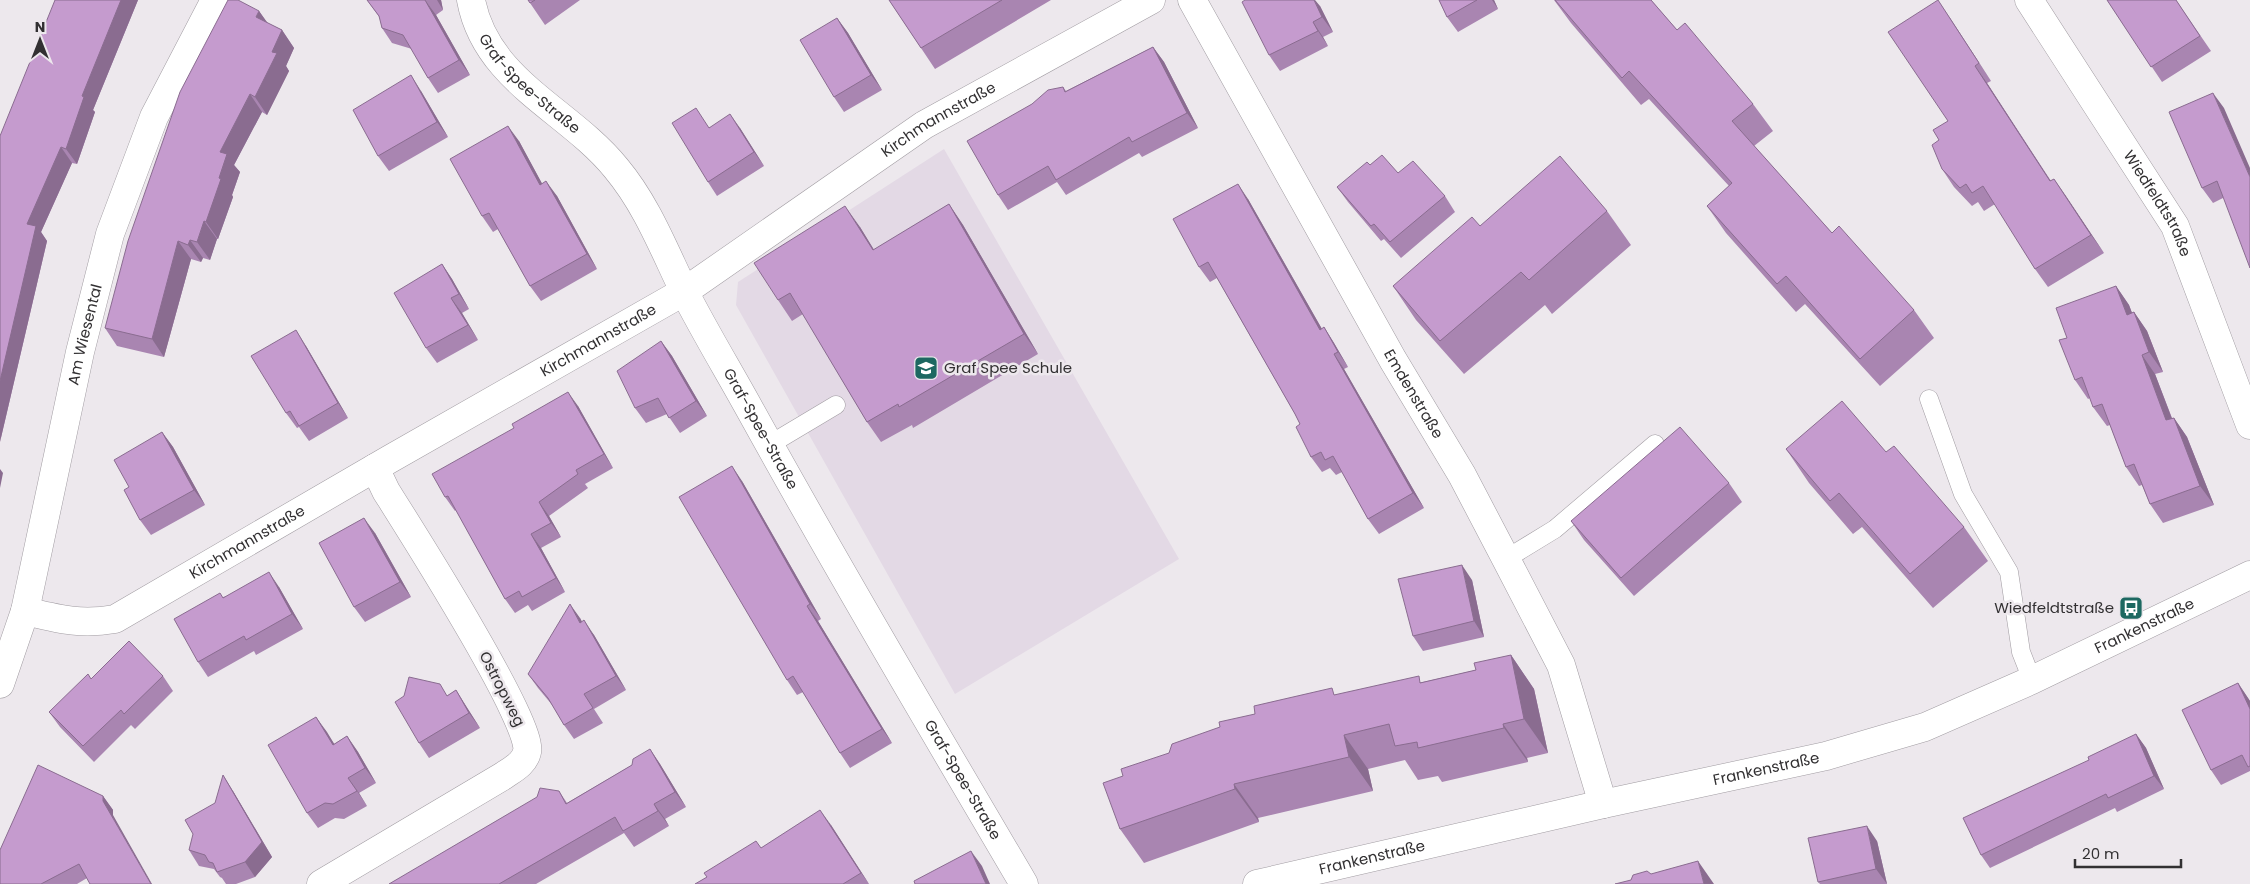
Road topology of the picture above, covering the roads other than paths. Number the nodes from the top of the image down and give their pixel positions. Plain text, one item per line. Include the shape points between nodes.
1 (215, 0) edge
2 (471, 0) edge
3 (1151, 0) edge
4 (1192, 0) edge
5 (2029, 0) edge
6 (685, 291) junction
7 (1929, 399) dead end
8 (836, 405) dead end
9 (2250, 425) edge
10 (1655, 444) dead end
11 (769, 445) junction
12 (375, 468) junction
13 (1506, 559) junction
14 (2250, 575) edge
15 (25, 610) junction
16 (2032, 680) junction
17 (0, 684) edge
18 (1603, 804) junction
19 (321, 884) edge
20 (1024, 884) edge
21 (1257, 884) edge

1 - 15 street, Am Wiesental via 154,117 110,234 80,352
2 - 6 street, Graf-Spee-Straße via 474,17 494,55 518,82 582,134 616,168 648,216
3 - 6 street, Kirchmannstraße via 924,125
4 - 13 street, Emdenstraße via 1393,360 1462,475
5 - 9 street, Wiedfeldtstraße via 2175,226
6 - 11 street, Graf-Spee-Straße
6 - 12 street, Kirchmannstraße
7 - 16 lane via 1963,494 2010,572 2021,652
8 - 11 lane
10 - 13 lane via 1555,529
11 - 20 street, Graf-Spee-Straße
12 - 15 street, Kirchmannstraße via 115,619 91,623 68,621
12 - 19 street, Ostropweg via 484,651 520,720 528,744 527,752 521,764 503,776
13 - 18 street, Emdenstraße via 1561,665
14 - 16 street, Frankenstraße
15 - 17 street, Am Wiesental
16 - 18 street, Frankenstraße via 1925,727 1826,756
18 - 21 street, Frankenstraße

